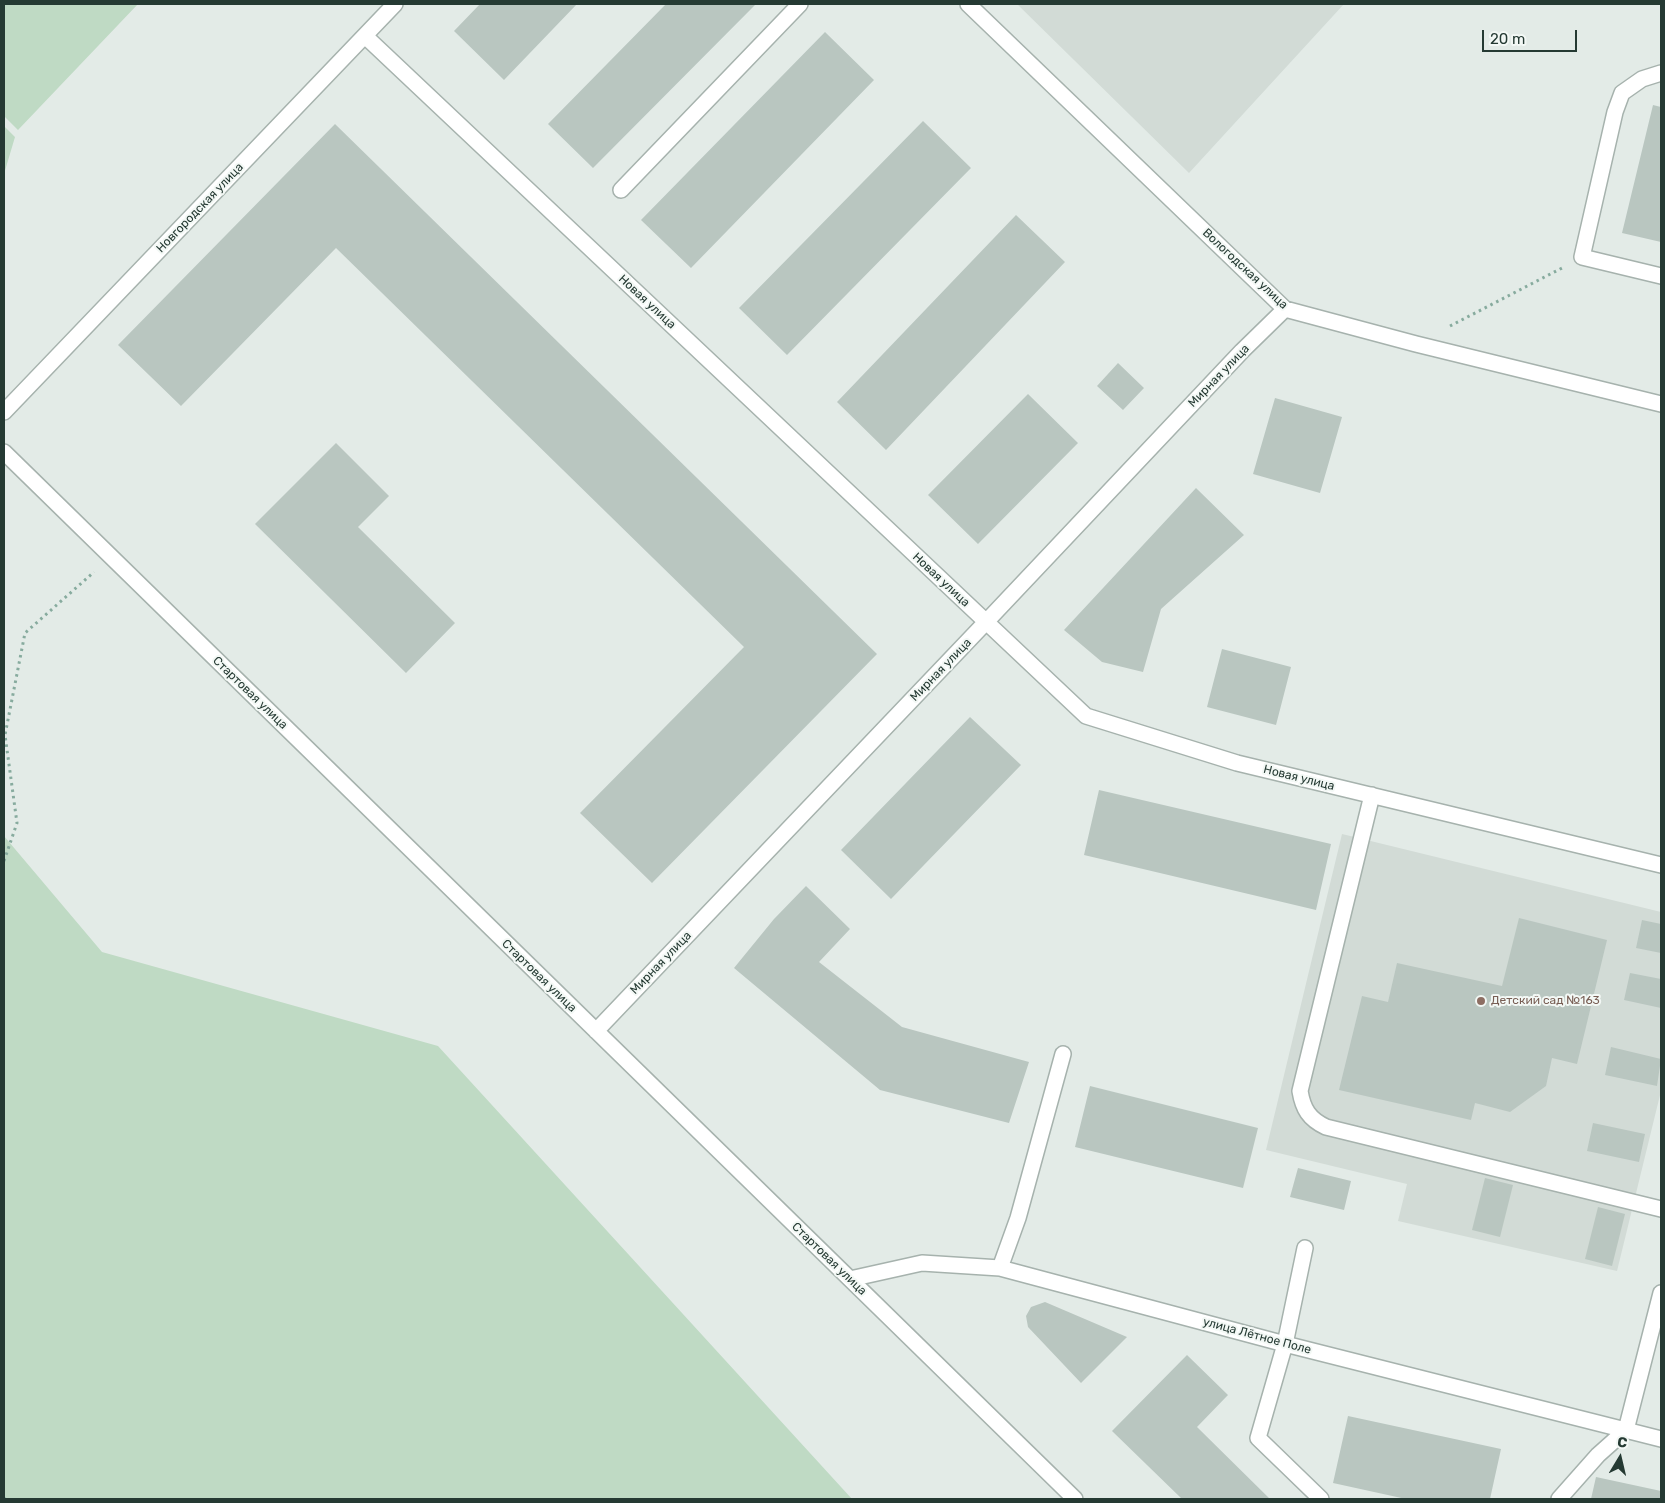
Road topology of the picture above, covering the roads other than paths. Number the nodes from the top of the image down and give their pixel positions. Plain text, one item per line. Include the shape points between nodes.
1 (395, 4) edge
2 (800, 4) edge
3 (968, 4) edge
4 (364, 36) junction
5 (1661, 72) edge
6 (621, 190) dead end
7 (1661, 276) edge
8 (1285, 309) junction
9 (1661, 404) edge
10 (4, 412) edge
11 (4, 452) edge
12 (986, 622) junction
13 (1372, 795) junction
14 (1661, 865) edge
15 (596, 1031) junction
16 (1063, 1054) dead end
17 (1661, 1209) edge
18 (1305, 1248) dead end
19 (1000, 1268) junction
20 (850, 1279) junction
21 (1661, 1293) edge
22 (1285, 1344) junction
23 (1626, 1430) junction
24 (1661, 1439) edge
25 (1075, 1499) edge
26 (1321, 1499) edge
27 (1559, 1499) edge

1 - 4 street, Новгородская улица
2 - 6 street
3 - 8 street, Вологодская улица
4 - 10 street, Новгородская улица
4 - 12 street, Новая улица
5 - 7 street via 1642,79 1622,93 1582,257
8 - 9 street, Вологодская улица
8 - 12 street, Мирная улица
11 - 15 street, Стартовая улица
12 - 13 street, Новая улица via 1086,716 1237,763
12 - 15 street, Мирная улица
13 - 14 street, Новая улица
13 - 17 street via 1300,1091 1308,1114 1315,1122 1326,1126
15 - 20 street, Стартовая улица
16 - 19 street via 1018,1218
18 - 22 street
19 - 20 street, улица Лётное Поле via 922,1263
19 - 22 street, улица Лётное Поле
20 - 25 street, Стартовая улица
21 - 23 street
22 - 23 street, улица Лётное Поле
22 - 26 street via 1258,1438
23 - 24 street, улица Лётное Поле
23 - 27 street via 1598,1455

